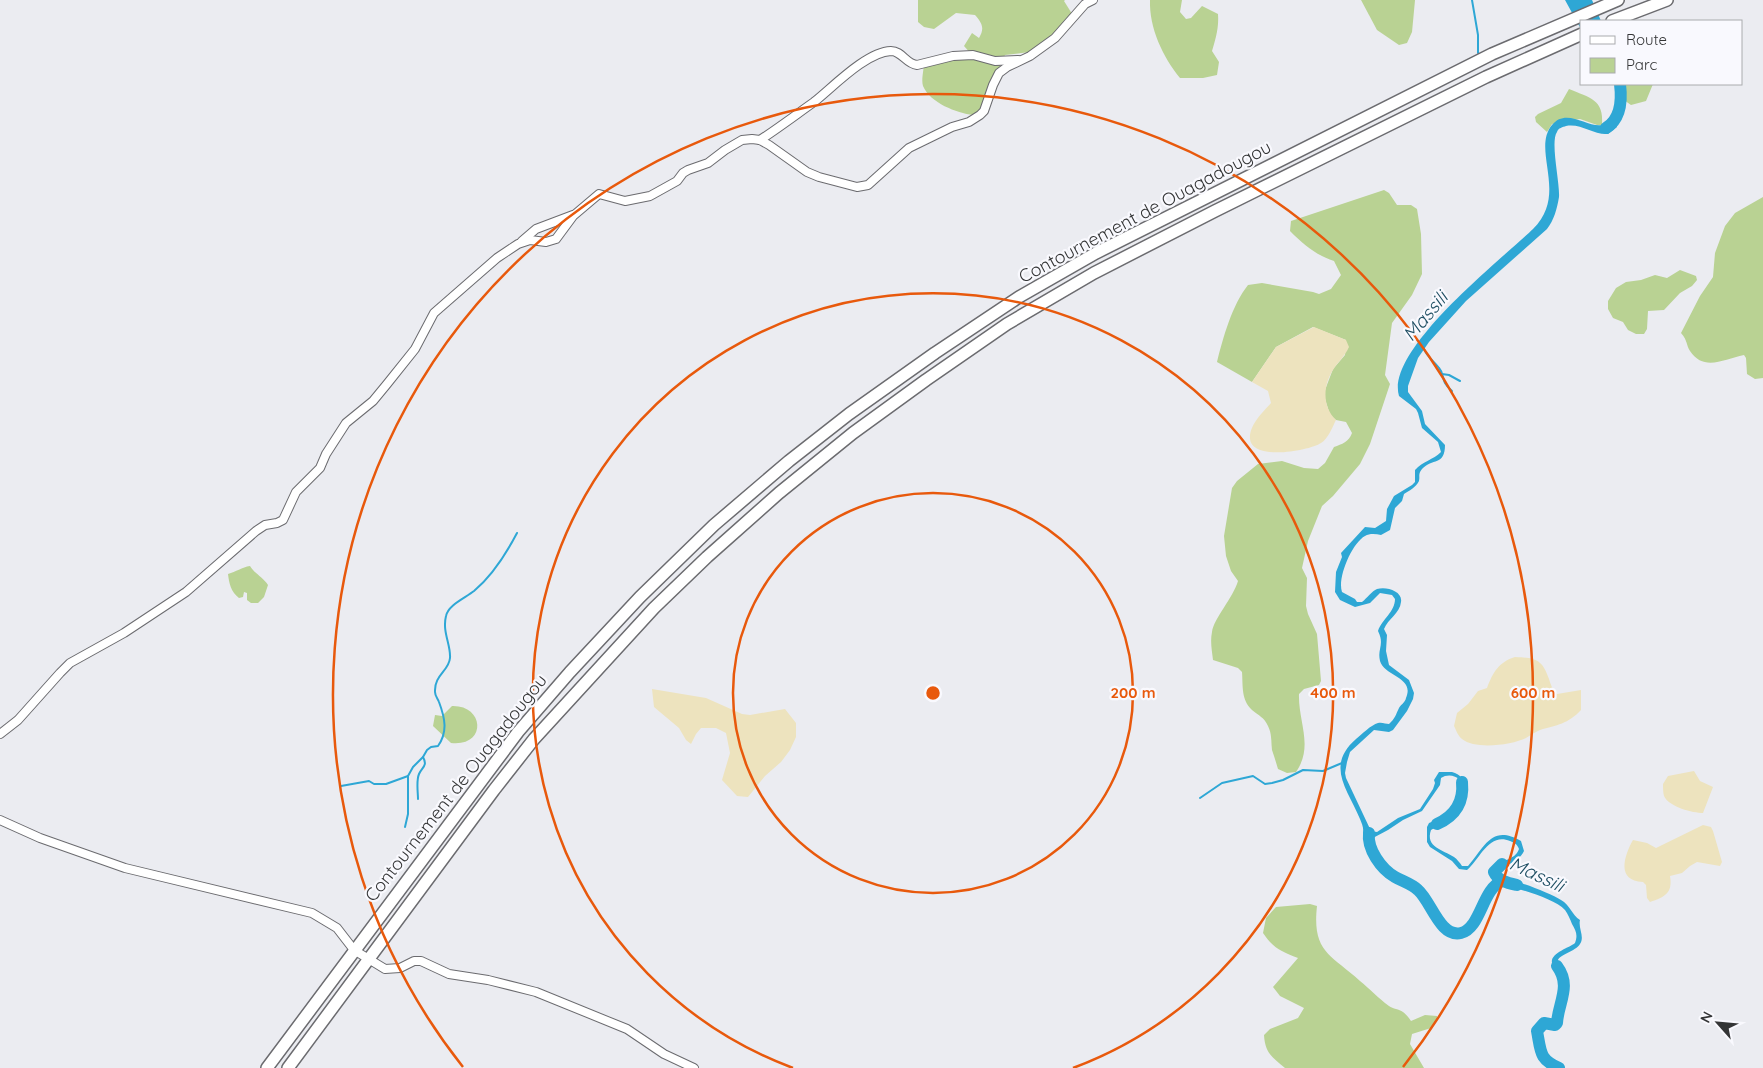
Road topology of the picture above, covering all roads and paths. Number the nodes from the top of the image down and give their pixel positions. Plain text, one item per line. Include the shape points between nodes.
1 (1093, 0) edge
2 (1618, 0) edge
3 (1667, 0) edge
4 (1615, 20) edge
5 (1580, 34) edge
6 (1020, 60) junction
7 (760, 140) junction
8 (577, 213) junction
9 (518, 244) junction
10 (0, 734) edge
11 (0, 820) edge
12 (354, 950) junction
13 (369, 960) junction
14 (266, 1068) edge
15 (288, 1068) edge
16 (694, 1068) edge

1 - 6 street via 1085,4 1055,38
2 - 12 highway, Contournement de Ouagadougou via 1492,54 1096,253 997,311 849,414 714,524 570,672 507,746
3 - 4 highway
5 - 13 highway, Contournement de Ouagadougou via 1215,210 1094,273 1007,324 853,433 779,492 706,557 591,676 529,746
6 - 7 street via 995,60 973,55 912,65 898,52 884,52 843,76
6 - 7 street via 999,73 980,115 909,148 863,187 807,172
7 - 8 street via 742,140 650,196 625,201 598,194
8 - 9 street via 536,229
8 - 9 street via 552,242 530,240
9 - 10 street via 497,258 434,313 414,348 373,402 346,423 320,468 296,492 283,520 256,531 186,592 124,633 70,663 18,720
11 - 12 street via 125,868 312,913 337,928
12 - 13 street
12 - 14 highway, Contournement de Ouagadougou
13 - 15 highway, Contournement de Ouagadougou
13 - 16 street via 385,969 420,961 449,974 536,992 627,1028 664,1054

